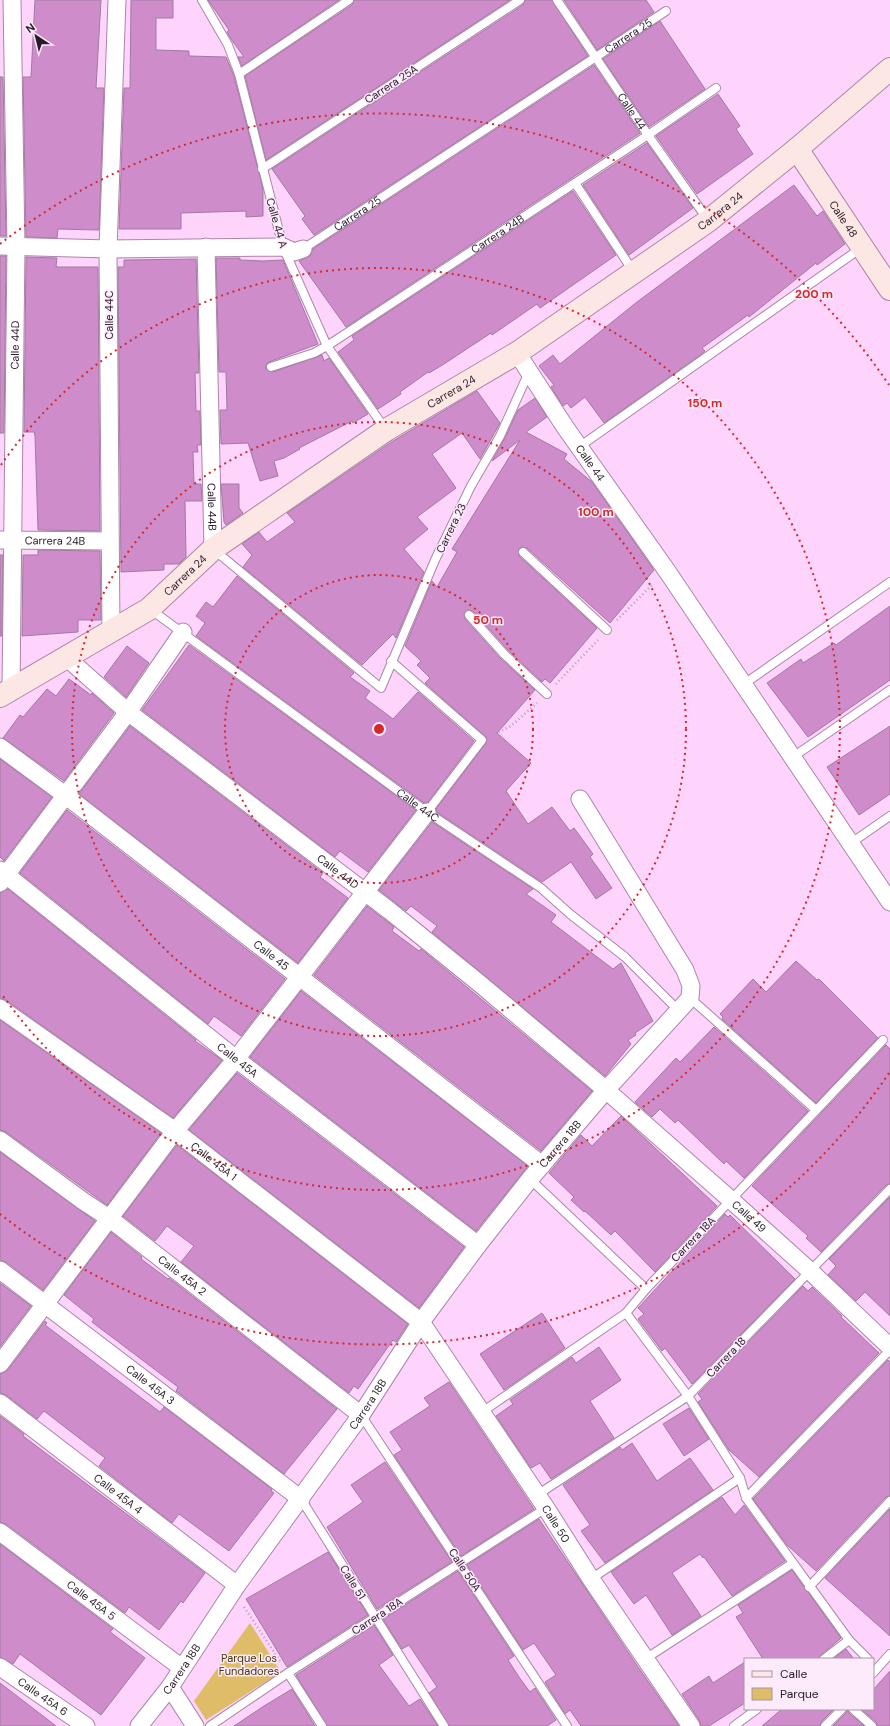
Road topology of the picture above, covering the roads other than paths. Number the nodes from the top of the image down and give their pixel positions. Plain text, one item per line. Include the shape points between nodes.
1 (12, 0) edge
2 (117, 0) edge
3 (202, 0) edge
4 (349, 0) edge
5 (520, 0) edge
6 (556, 0) edge
7 (666, 10) dead end
8 (594, 56) junction
9 (890, 69) edge
10 (238, 74) junction
11 (716, 88) dead end
12 (648, 135) junction
13 (798, 149) junction
14 (262, 168) junction
15 (575, 183) junction
16 (708, 220) junction
17 (8, 246) edge
18 (206, 247) junction
19 (862, 247) junction
20 (283, 248) junction
21 (108, 249) junction
22 (303, 249) joint
23 (633, 272) junction
24 (890, 289) edge
25 (327, 346) junction
26 (517, 353) junction
27 (271, 367) dead end
28 (529, 372) junction
29 (386, 430) junction
30 (579, 447) junction
31 (7, 540) edge
32 (110, 542) junction
33 (213, 549) junction
34 (523, 552) road end
35 (890, 582) edge
36 (149, 608) junction
37 (469, 615) dead end
38 (607, 630) road end
39 (111, 631) junction
40 (183, 632) junction
41 (67, 658) junction
42 (391, 661) junction
43 (744, 684) junction
44 (890, 690) edge
45 (6, 693) edge
46 (547, 694) road end
47 (128, 712) junction
48 (0, 747) edge
49 (793, 757) junction
50 (66, 795) junction
51 (580, 799) dead end
52 (427, 812) junction
53 (890, 816) edge
54 (851, 843) junction
55 (2, 876) edge
56 (364, 893) junction
57 (890, 902) edge
58 (300, 976) junction
59 (684, 1005) junction
60 (0, 1008) edge
61 (883, 1040) dead end
62 (236, 1059) junction
63 (606, 1090) junction
64 (816, 1110) junction
65 (175, 1131) junction
66 (0, 1140) edge
67 (542, 1165) junction
68 (530, 1179) junction
69 (890, 1189) edge
70 (730, 1200) junction
71 (109, 1218) junction
72 (478, 1244) junction
73 (0, 1270) edge
74 (810, 1270) junction
75 (646, 1289) junction
76 (45, 1304) junction
77 (626, 1313) junction
78 (421, 1322) junction
79 (890, 1348) edge
80 (0, 1364) edge
81 (688, 1396) junction
82 (0, 1403) edge
83 (482, 1412) junction
84 (361, 1415) junction
85 (740, 1478) junction
86 (746, 1498) junction
87 (301, 1499) junction
88 (890, 1501) edge
89 (542, 1502) junction
90 (0, 1532) edge
91 (460, 1563) junction
92 (793, 1564) junction
93 (590, 1579) junction
94 (810, 1587) junction
95 (235, 1588) junction
96 (375, 1618) junction
97 (849, 1640) junction
98 (890, 1654) edge
99 (825, 1658) edge
100 (867, 1658) edge
101 (645, 1659) junction
102 (0, 1667) edge
103 (182, 1668) junction
104 (875, 1668) edge
105 (288, 1673) junction
106 (170, 1687) junction
107 (756, 1710) edge
108 (841, 1710) edge
109 (854, 1710) edge
110 (86, 1726) edge
111 (139, 1726) edge
112 (195, 1726) edge
113 (210, 1726) edge
114 (322, 1726) edge
115 (444, 1726) edge
116 (567, 1726) edge
117 (691, 1726) edge
118 (734, 1726) edge
119 (825, 1726) edge
120 (872, 1726) edge

1 - 17 street, Calle 44D
2 - 21 street, Calle 44C
3 - 10 lane, Calle 44 A via 228,44
4 - 10 lane
5 - 14 lane, Carrera 25A
6 - 8 lane, Calle 44
7 - 8 lane, Carrera 25
8 - 12 lane, Calle 44
8 - 22 lane, Carrera 25
9 - 13 street, Carrera 24
10 - 14 lane, Calle 44 A
11 - 12 lane, Carrera 24B
12 - 15 lane, Carrera 24B
12 - 16 lane, Calle 44
13 - 16 street, Carrera 24
13 - 19 street, Calle 48
14 - 20 lane, Calle 44 A
15 - 23 lane
15 - 25 lane, Carrera 24B
16 - 23 street, Carrera 24
17 - 21 street, Carrera 25
17 - 31 street, Calle 44D
18 - 20 street, Carrera 25
18 - 21 street, Carrera 25
18 - 33 street, Calle 44B
19 - 24 street, Calle 48
19 - 30 lane
20 - 22 street, Carrera 25 via 294,252
20 - 25 lane, Calle 44 A
21 - 32 street, Calle 44C
23 - 26 street, Carrera 24
25 - 27 lane, Carrera 24B
25 - 29 lane, Calle 44 A
26 - 28 street, Calle 44
26 - 29 street, Carrera 24
28 - 30 street, Calle 44
28 - 42 lane, Carrera 23 via 500,436 471,486 435,560
29 - 33 street, Carrera 24
30 - 43 street, Calle 44
31 - 32 street, Carrera 24B
31 - 45 street, Calle 44D
32 - 39 street, Calle 44C
33 - 36 street, Carrera 24
33 - 42 lane, Carrera 23 via 381,688
34 - 38 lane
35 - 43 lane
36 - 39 street, Carrera 24
36 - 40 lane, Calle 44C
37 - 46 lane via 504,654
39 - 41 street, Carrera 24
40 - 47 street
40 - 52 lane, Calle 44C
41 - 45 street, Carrera 24
41 - 47 street, Calle 44D
42 - 52 lane via 482,740
43 - 49 street, Calle 44
44 - 49 lane
47 - 50 street
47 - 56 street, Calle 44D
48 - 50 street, Calle 45
49 - 54 street, Calle 44
50 - 55 street
50 - 58 street, Calle 45
51 - 59 street via 685,970 691,986
52 - 56 street
52 - 59 lane, Calle 44C via 542,888 570,914
53 - 54 lane
54 - 57 street, Calle 44
55 - 62 street, Calle 45A
56 - 58 street
56 - 63 street, Calle 44D via 479,983
58 - 62 street
58 - 67 street, Calle 45
59 - 63 street, Carrera 18B
59 - 64 lane, Calle 44C
60 - 65 street, Calle 45A 1
61 - 64 lane, Carrera 18A
62 - 65 street
62 - 72 street, Calle 45A
63 - 67 street, Carrera 18B
63 - 70 street, Calle 49
64 - 70 lane, Carrera 18A
65 - 71 street
65 - 78 street, Calle 45A 1
66 - 71 street, Calle 45A 2
67 - 68 street, Carrera 18B
68 - 72 street, Carrera 18B
68 - 75 lane
69 - 74 lane, Carrera 18
70 - 74 street, Calle 49
70 - 75 lane, Carrera 18A
71 - 76 street
71 - 84 street, Calle 45A 2
72 - 78 street, Carrera 18B
73 - 76 street, Calle 45A 3
74 - 79 street, Calle 49
74 - 81 lane, Carrera 18
75 - 77 lane, Carrera 18A
76 - 80 street
76 - 87 street, Calle 45A 3
77 - 81 lane
77 - 83 lane, Carrera 18A
78 - 83 street, Calle 50
78 - 84 street, Carrera 18B
79 - 86 lane via 816,1428
81 - 85 lane
81 - 89 lane, Carrera 18
82 - 95 street, Calle 45A 4
83 - 89 street, Calle 50
84 - 87 street, Carrera 18B
84 - 91 lane, Calle 50A
85 - 86 lane
85 - 93 lane
86 - 92 lane
87 - 95 street, Carrera 18B
87 - 96 lane, Calle 51
88 - 94 lane
89 - 91 lane, Carrera 18A
89 - 93 street, Calle 50
90 - 103 street, Calle 45A 5
91 - 96 lane, Carrera 18A
91 - 116 lane, Calle 50A
92 - 94 lane
92 - 101 lane
93 - 101 street, Calle 50
94 - 97 lane
95 - 103 street, Carrera 18B
96 - 105 lane, Carrera 18A
96 - 115 lane, Calle 51
97 - 99 lane
97 - 100 lane
98 - 104 lane
101 - 117 street, Calle 50
102 - 110 street, Calle 45A 6
103 - 106 street, Carrera 18B
105 - 113 lane, Carrera 18A
105 - 114 lane
106 - 111 street, Carrera 18B
106 - 112 street
107 - 118 lane
108 - 119 lane
109 - 120 lane

